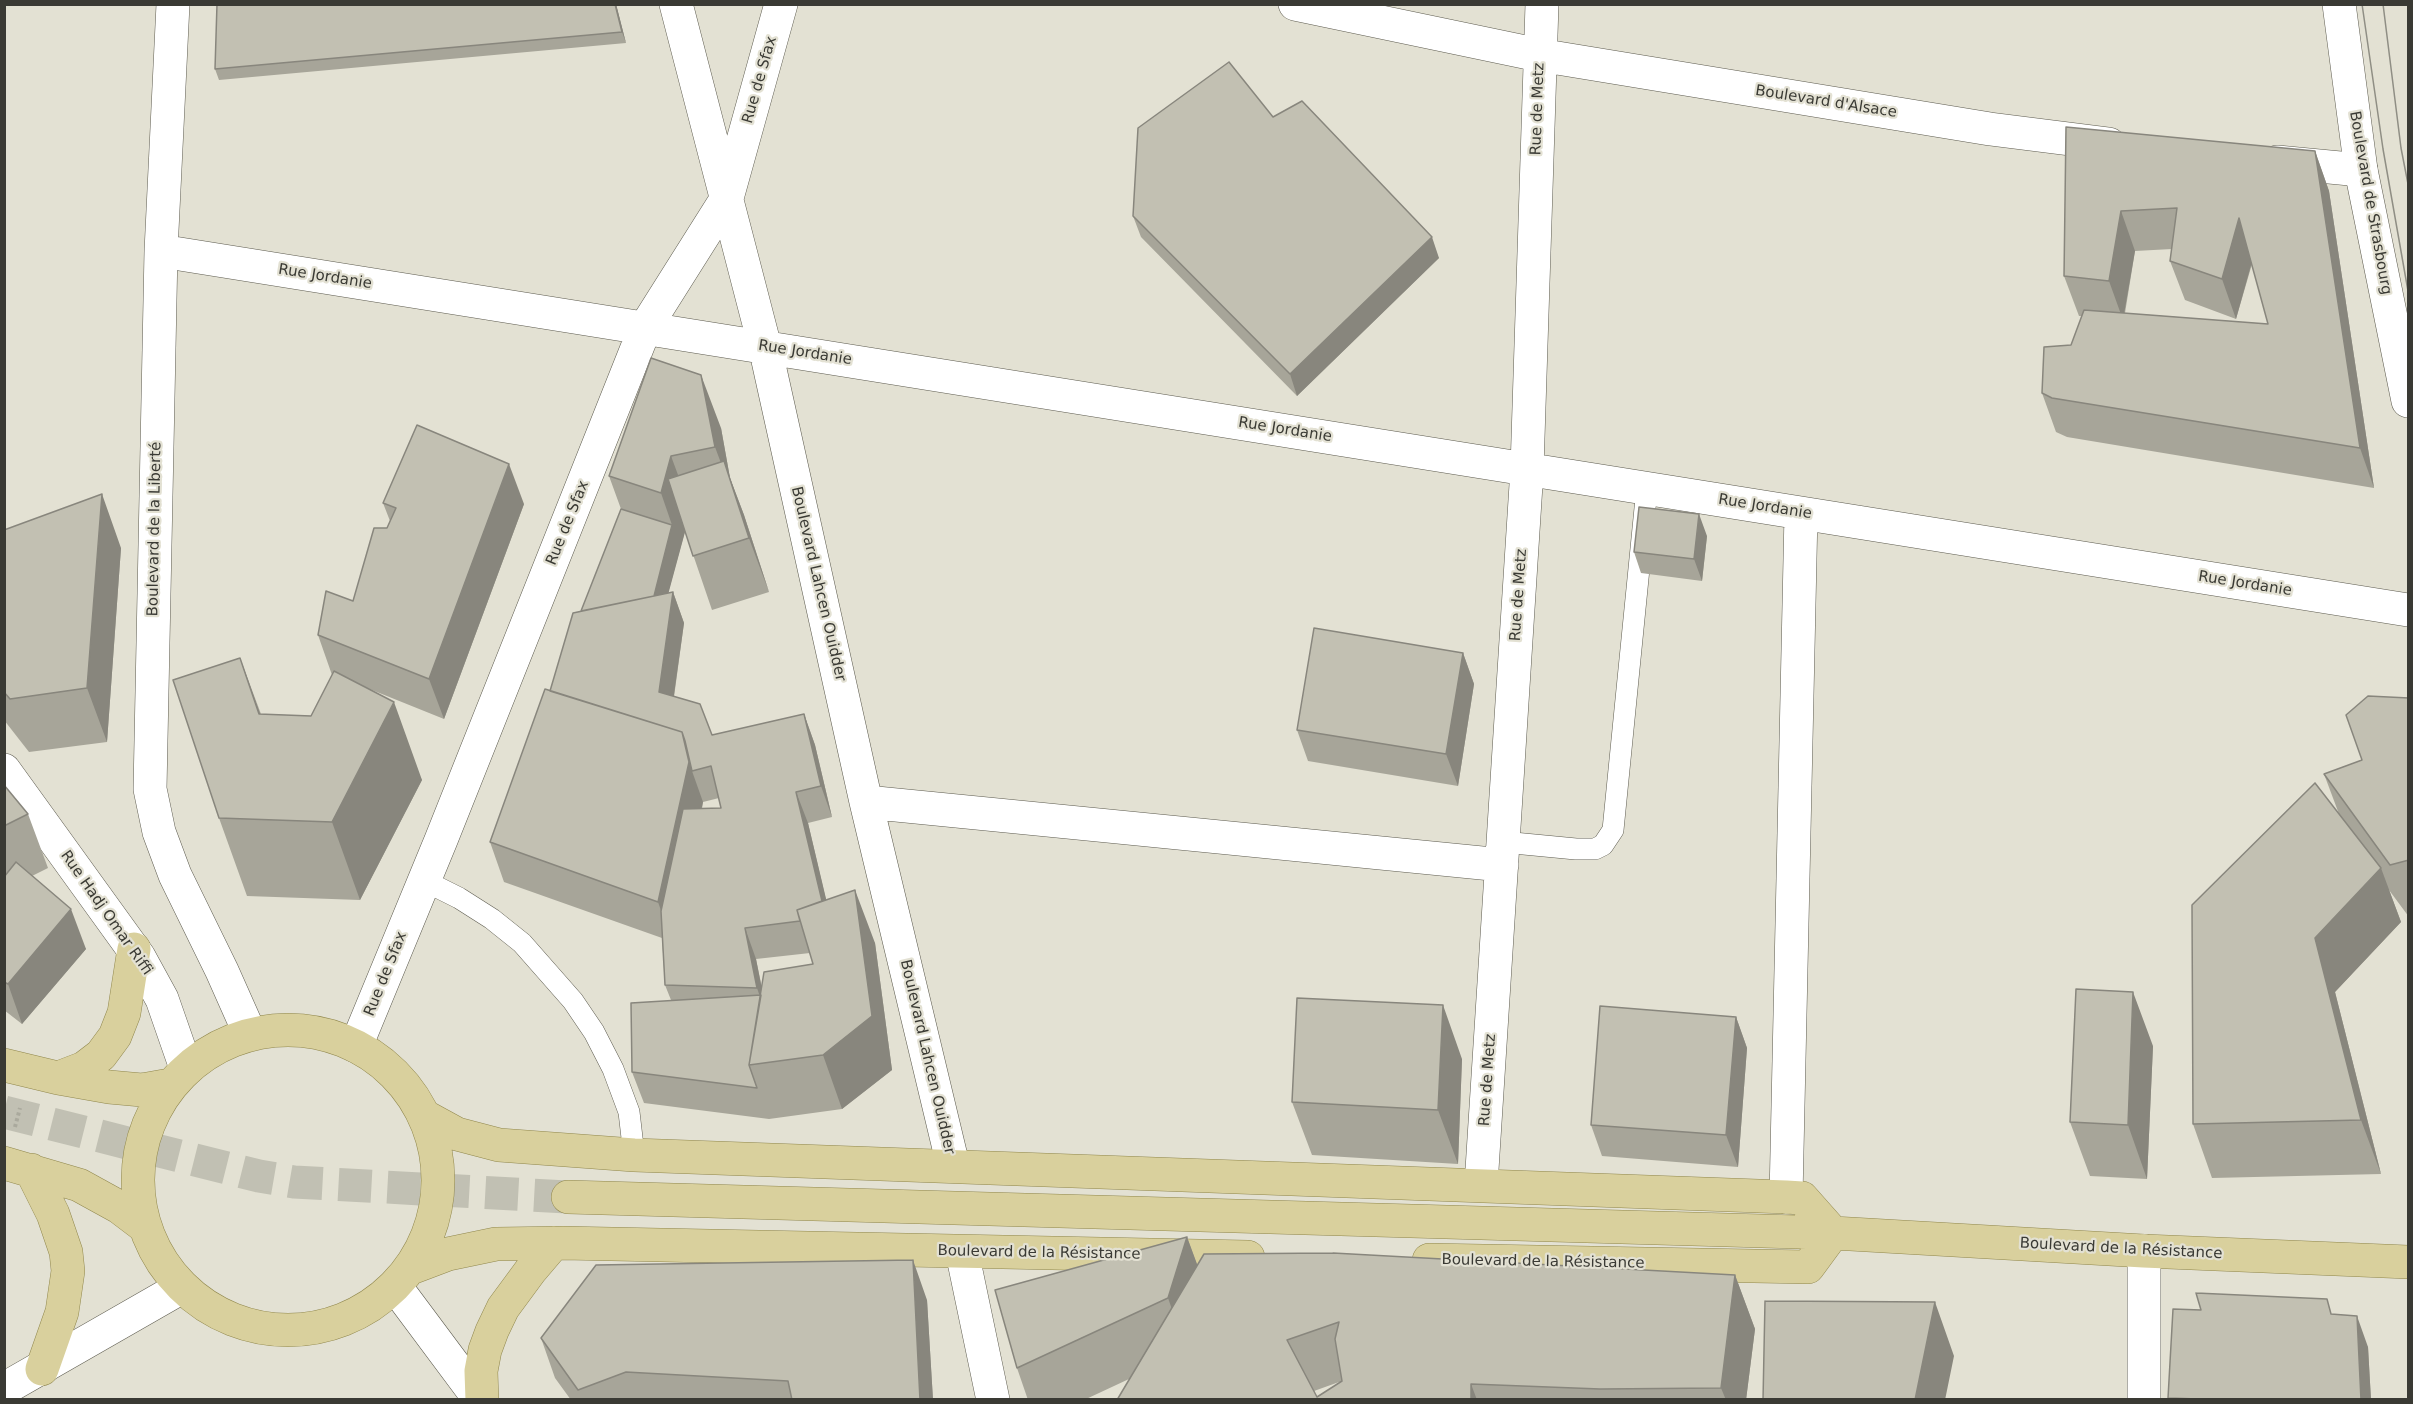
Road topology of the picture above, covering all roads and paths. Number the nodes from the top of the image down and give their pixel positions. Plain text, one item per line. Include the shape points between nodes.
1 (173, 4) edge
2 (676, 4) edge
3 (781, 4) edge
4 (1295, 4) edge
5 (1542, 4) edge
6 (2339, 4) edge
7 (1539, 55) junction
8 (2136, 147) edge
9 (2243, 158) edge
10 (2361, 170) junction
11 (727, 198) junction
12 (161, 251) junction
13 (645, 328) junction
14 (765, 347) junction
15 (2409, 401) edge
16 (1527, 469) junction
17 (1647, 488) junction
18 (1801, 513) junction
19 (2409, 610) edge
20 (4, 770) edge
21 (867, 802) junction
22 (1502, 853) junction
23 (424, 881) junction
24 (134, 949) junction
25 (250, 1034) junction
26 (356, 1046) junction
27 (4, 1065) edge
28 (178, 1077) junction
29 (58, 1078) junction
30 (21, 1104) dead end
31 (424, 1116) junction
32 (634, 1155) junction
33 (16, 1156) edge
34 (953, 1165) junction
35 (1481, 1185) junction
36 (568, 1197) tunnel mouth
37 (1786, 1197) junction
38 (144, 1226) junction
39 (1833, 1233) junction
40 (554, 1243) junction
41 (2144, 1251) junction
42 (962, 1252) junction
43 (1272, 1257) edge
44 (1403, 1260) edge
45 (2409, 1262) edge
46 (403, 1277) junction
47 (182, 1287) junction
48 (42, 1369) junction
49 (4, 1389) edge
50 (481, 1400) edge
51 (993, 1400) edge
52 (2144, 1400) edge

1 - 12 street, Boulevard de la Liberté
2 - 11 street, Boulevard Lahcen Ouidder
3 - 11 street, Rue de Sfax
4 - 7 street, Boulevard d'Alsace
5 - 7 street, Rue de Metz
6 - 10 street, Boulevard de Strasbourg
7 - 8 street, Boulevard d'Alsace via 1990,129
7 - 16 street, Rue de Metz
9 - 10 street
10 - 15 street, Boulevard de Strasbourg
11 - 13 street, Rue de Sfax
11 - 14 street, Boulevard Lahcen Ouidder
12 - 13 street, Rue Jordanie
12 - 25 street, Boulevard de la Liberté via 150,789 159,832 175,875
13 - 14 street, Rue Jordanie
13 - 23 street, Rue de Sfax
14 - 16 street, Rue Jordanie
14 - 21 street, Boulevard Lahcen Ouidder
16 - 17 street, Rue Jordanie
16 - 22 street, Rue de Metz
17 - 18 street, Rue Jordanie
17 - 22 lane via 1613,830 1603,845 1595,849
18 - 19 street, Rue Jordanie
18 - 37 street
20 - 24 street, Rue Hadj Omar Riffi
21 - 22 street
21 - 34 street, Boulevard Lahcen Ouidder
22 - 35 street, Rue de Metz
23 - 26 street, Rue de Sfax
23 - 32 lane via 467,903 522,943 573,1001 613,1070 629,1112
24 - 28 street, Rue Hadj Omar Riffi via 162,999
24 - 29 main road via 124,1013 115,1036 101,1055 84,1068
25 - 26 main road via 304,1030
25 - 28 main road via 204,1054
26 - 31 main road via 380,1060 400,1079
27 - 29 main road
28 - 29 main road via 142,1090
28 - 38 main road via 158,1104 140,1151 137,1176
30 - 33 path
31 - 32 main road via 457,1134 499,1144
31 - 46 main road via 437,1158 437,1204 423,1247
32 - 34 main road
33 - 38 main road via 93,1191
33 - 48 main road via 53,1214 66,1252 68,1271 62,1312
34 - 35 main road
35 - 37 main road
36 - 39 main road
37 - 39 main road via 1802,1198
38 - 47 main road via 165,1267
39 - 41 main road, Boulevard de la Résistance
39 - 44 main road, Boulevard de la Résistance via 1808,1267
40 - 42 main road, Boulevard de la Résistance
40 - 46 main road, Boulevard de la Résistance via 496,1244 448,1254
40 - 50 main road via 503,1308 485,1350
41 - 45 main road, Boulevard de la Résistance
41 - 52 street
42 - 43 main road, Boulevard de la Résistance
42 - 51 street
46 - 47 main road via 375,1303 352,1316 301,1330 248,1325 224,1316
46 - 50 street
47 - 48 street
48 - 49 street

